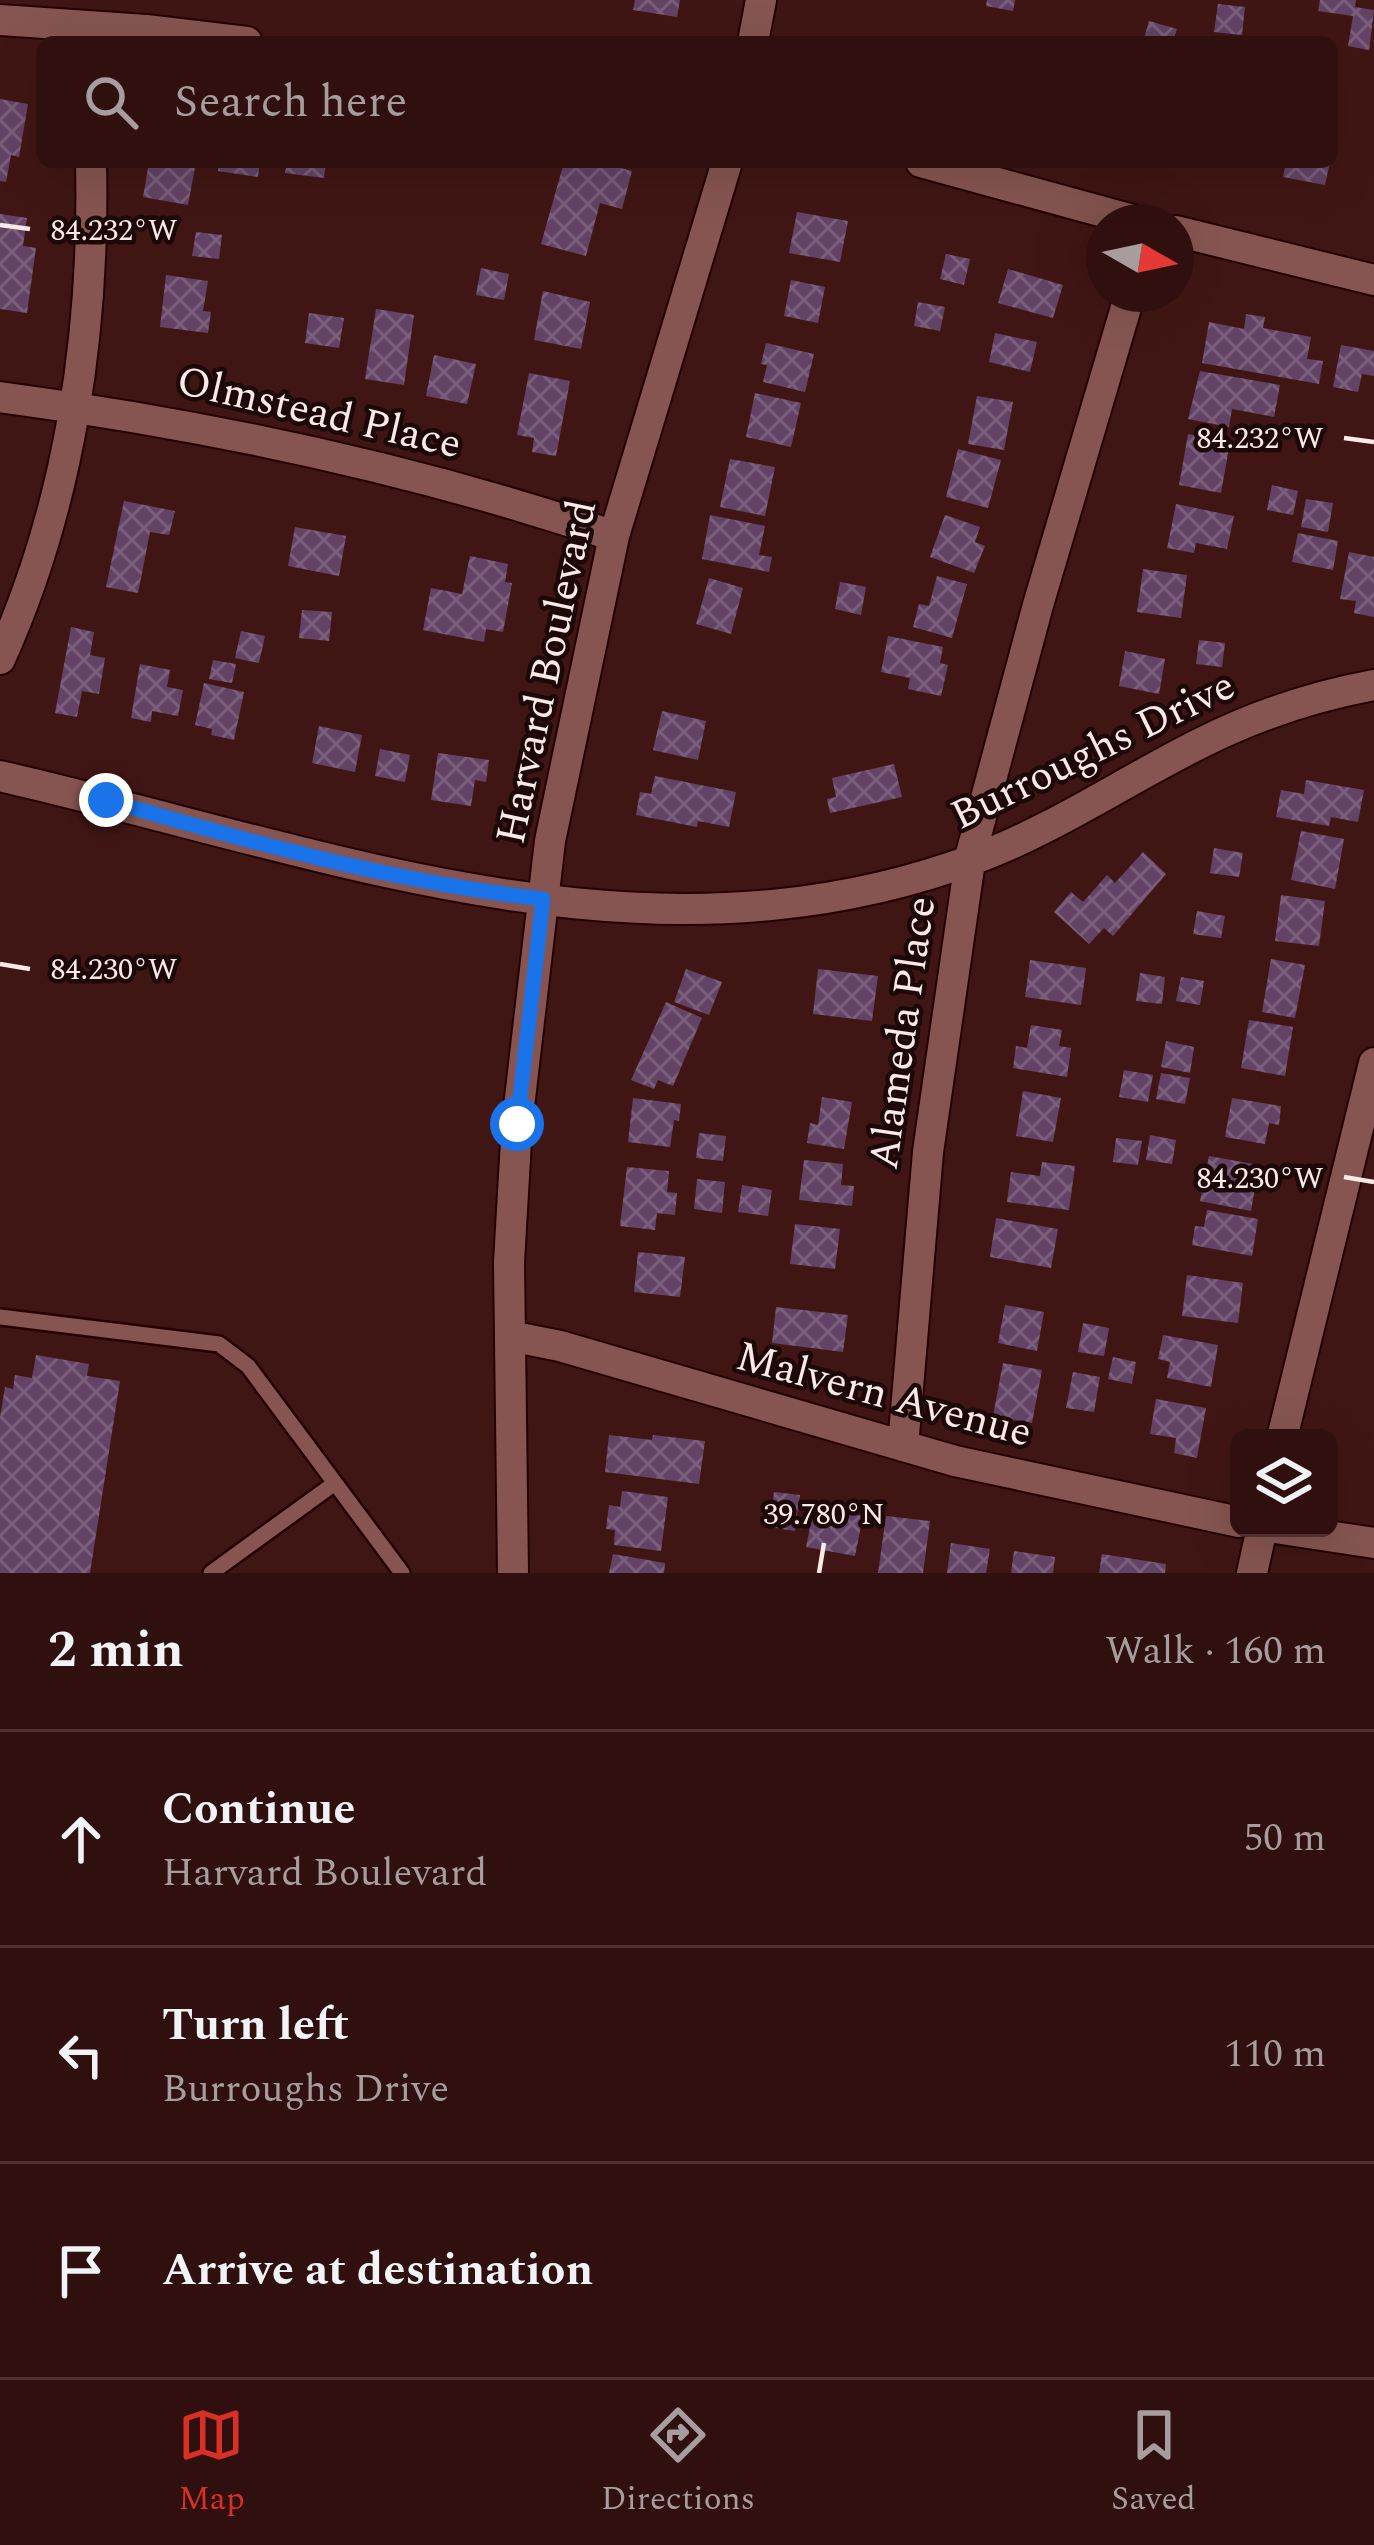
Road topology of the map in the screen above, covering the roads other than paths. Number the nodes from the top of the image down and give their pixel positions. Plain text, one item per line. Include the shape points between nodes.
1 (761, 0) edge
2 (0, 20) edge
3 (75, 22) edge
4 (196, 36) edge
5 (754, 36) edge
6 (91, 168) edge
7 (725, 168) edge
8 (943, 168) edge
9 (1086, 207) edge
10 (1194, 235) edge
11 (1374, 280) edge
12 (1125, 312) edge
13 (0, 397) edge
14 (75, 407) junction
15 (614, 536) junction
16 (0, 658) edge
17 (1374, 685) edge
18 (0, 776) edge
19 (970, 860) junction
20 (543, 899) junction
21 (1374, 1063) edge
22 (1368, 1111) edge
23 (0, 1317) edge
24 (510, 1336) junction
25 (1284, 1429) edge
26 (903, 1446) junction
27 (335, 1484) junction
28 (1230, 1520) edge
29 (1260, 1537) edge
30 (1331, 1537) edge
31 (1374, 1544) edge
32 (211, 1573) edge
33 (402, 1573) edge
34 (513, 1573) edge
35 (1252, 1573) edge

1 - 5 street
2 - 3 street
3 - 4 street
6 - 14 street
7 - 15 street, Harvard Boulevard
8 - 9 street
10 - 11 street
12 - 19 street, Alameda Place
13 - 14 street, Olmstead Place
14 - 15 street, Olmstead Place via 298,446
14 - 16 street via 33,573
15 - 20 street, Harvard Boulevard
17 - 19 street, Burroughs Drive via 1230,729 1069,818
18 - 20 street, Burroughs Drive via 420,880
19 - 20 street, Burroughs Drive via 837,896 746,908 668,912
19 - 26 street, Alameda Place via 928,1152
20 - 24 street, Harvard Boulevard via 517,1124
21 - 22 street
22 - 25 street
23 - 27 lane via 219,1344 248,1366
24 - 26 street, Malvern Avenue
24 - 34 street, Harvard Boulevard
26 - 28 street, Malvern Avenue
27 - 32 lane
27 - 33 lane
29 - 35 street
30 - 31 street

